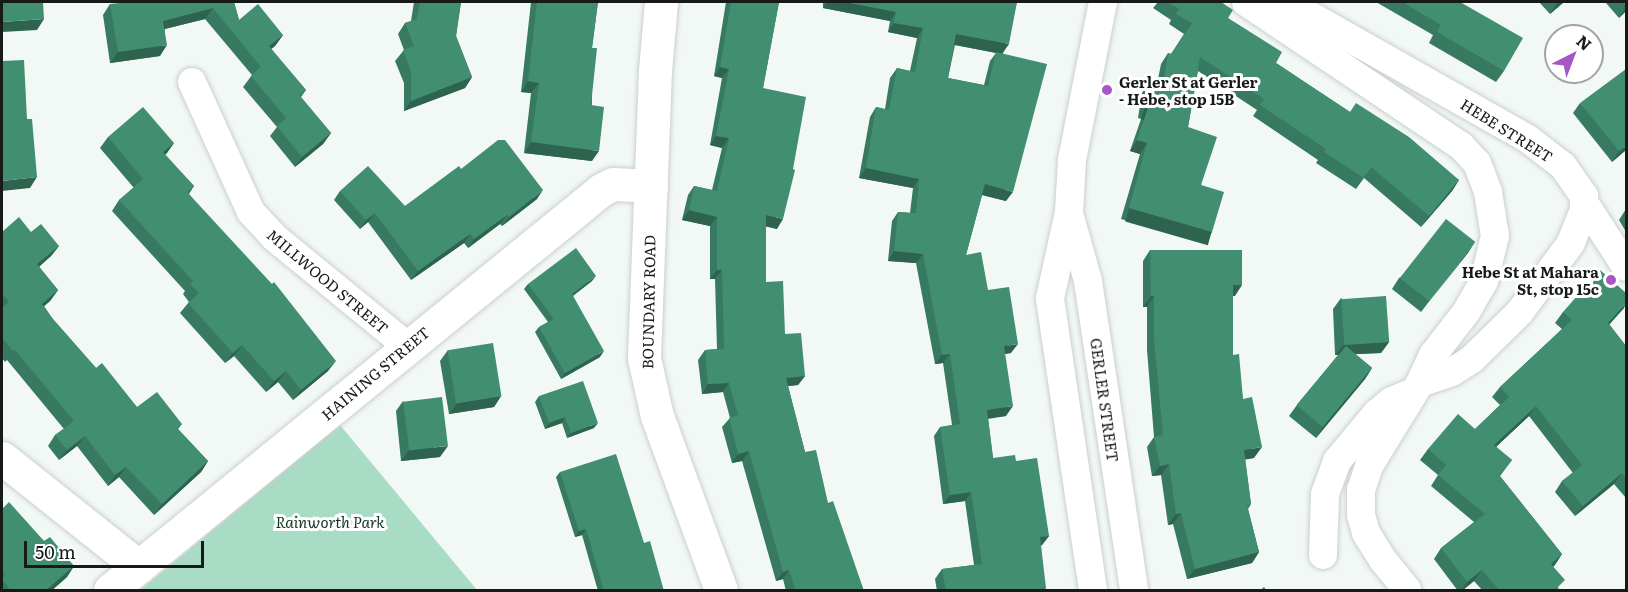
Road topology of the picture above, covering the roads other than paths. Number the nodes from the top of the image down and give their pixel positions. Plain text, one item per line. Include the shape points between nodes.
1 (661, 2) edge
2 (1103, 2) edge
3 (1246, 2) edge
4 (1286, 2) edge
5 (192, 82) dead end
6 (651, 186) junction
7 (1585, 204) junction
8 (1069, 212) junction
9 (1626, 267) edge
10 (407, 346) junction
11 (1417, 388) junction
12 (2, 458) edge
13 (1323, 555) dead end
14 (139, 567) junction
15 (110, 591) edge
16 (721, 591) edge
17 (1092, 591) edge
18 (1134, 591) edge
19 (1407, 591) edge

1 - 6 street, BOUNDARY ROAD
2 - 8 street, GERLER STREET via 1072,160
3 - 11 street via 1454,140 1473,157 1479,169 1494,218 1491,262 1474,298 1433,355
4 - 7 street, HEBE STREET via 1540,147 1573,177
5 - 10 street, MILLWOOD STREET via 251,212 275,238
6 - 10 street, HAINING STREET via 613,184 601,190
6 - 16 street, BOUNDARY ROAD via 644,358 648,385
7 - 9 street, HEBE STREET
7 - 11 street via 1571,243 1519,313 1471,360
8 - 17 street, GERLER STREET via 1050,298
8 - 18 street, GERLER STREET via 1088,282
10 - 14 street, HAINING STREET
11 - 13 street via 1385,406 1337,461 1325,494
11 - 19 street via 1365,475 1360,506 1371,542
12 - 14 street
14 - 15 street, HAINING STREET

